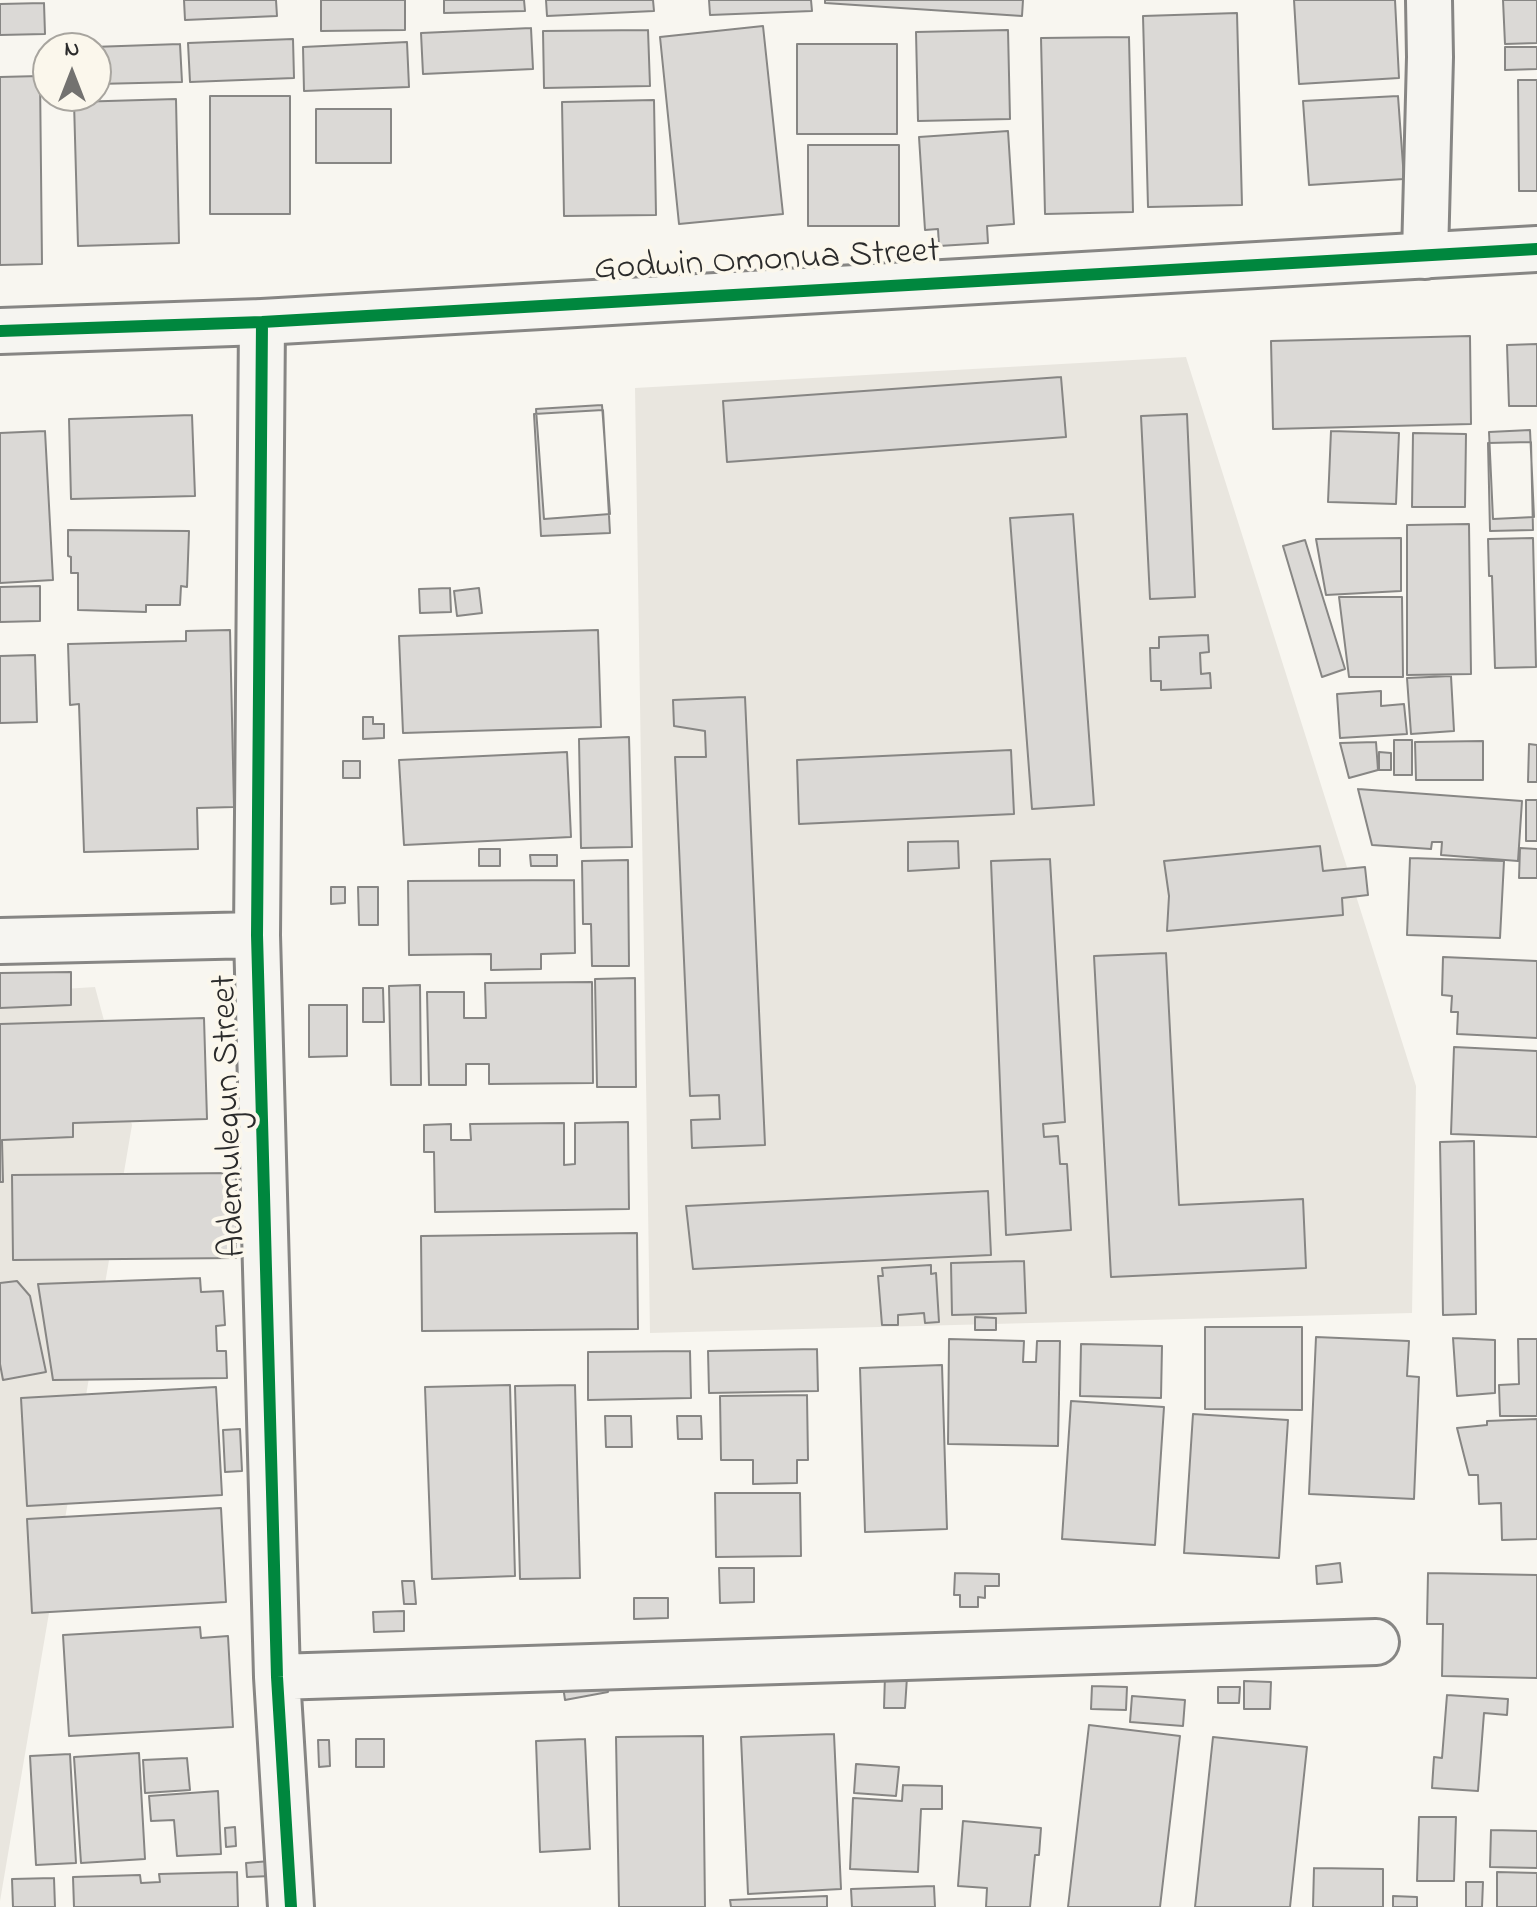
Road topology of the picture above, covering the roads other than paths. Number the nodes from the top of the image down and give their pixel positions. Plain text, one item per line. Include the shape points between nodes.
1 (1429, 0) edge
2 (1537, 249) edge
3 (1425, 256) junction
4 (262, 322) junction
5 (0, 331) edge
6 (257, 935) junction
7 (0, 941) edge
8 (1376, 1642) dead end
9 (277, 1677) junction
10 (291, 1907) edge

1 - 3 street
2 - 3 street, Godwin Omonua Street
3 - 4 street, Godwin Omonua Street
4 - 5 street, Godwin Omonua Street
4 - 6 street, Ademulegun Street
6 - 7 street
6 - 9 street, Ademulegun Street
8 - 9 street
9 - 10 street, Ademulegun Street

